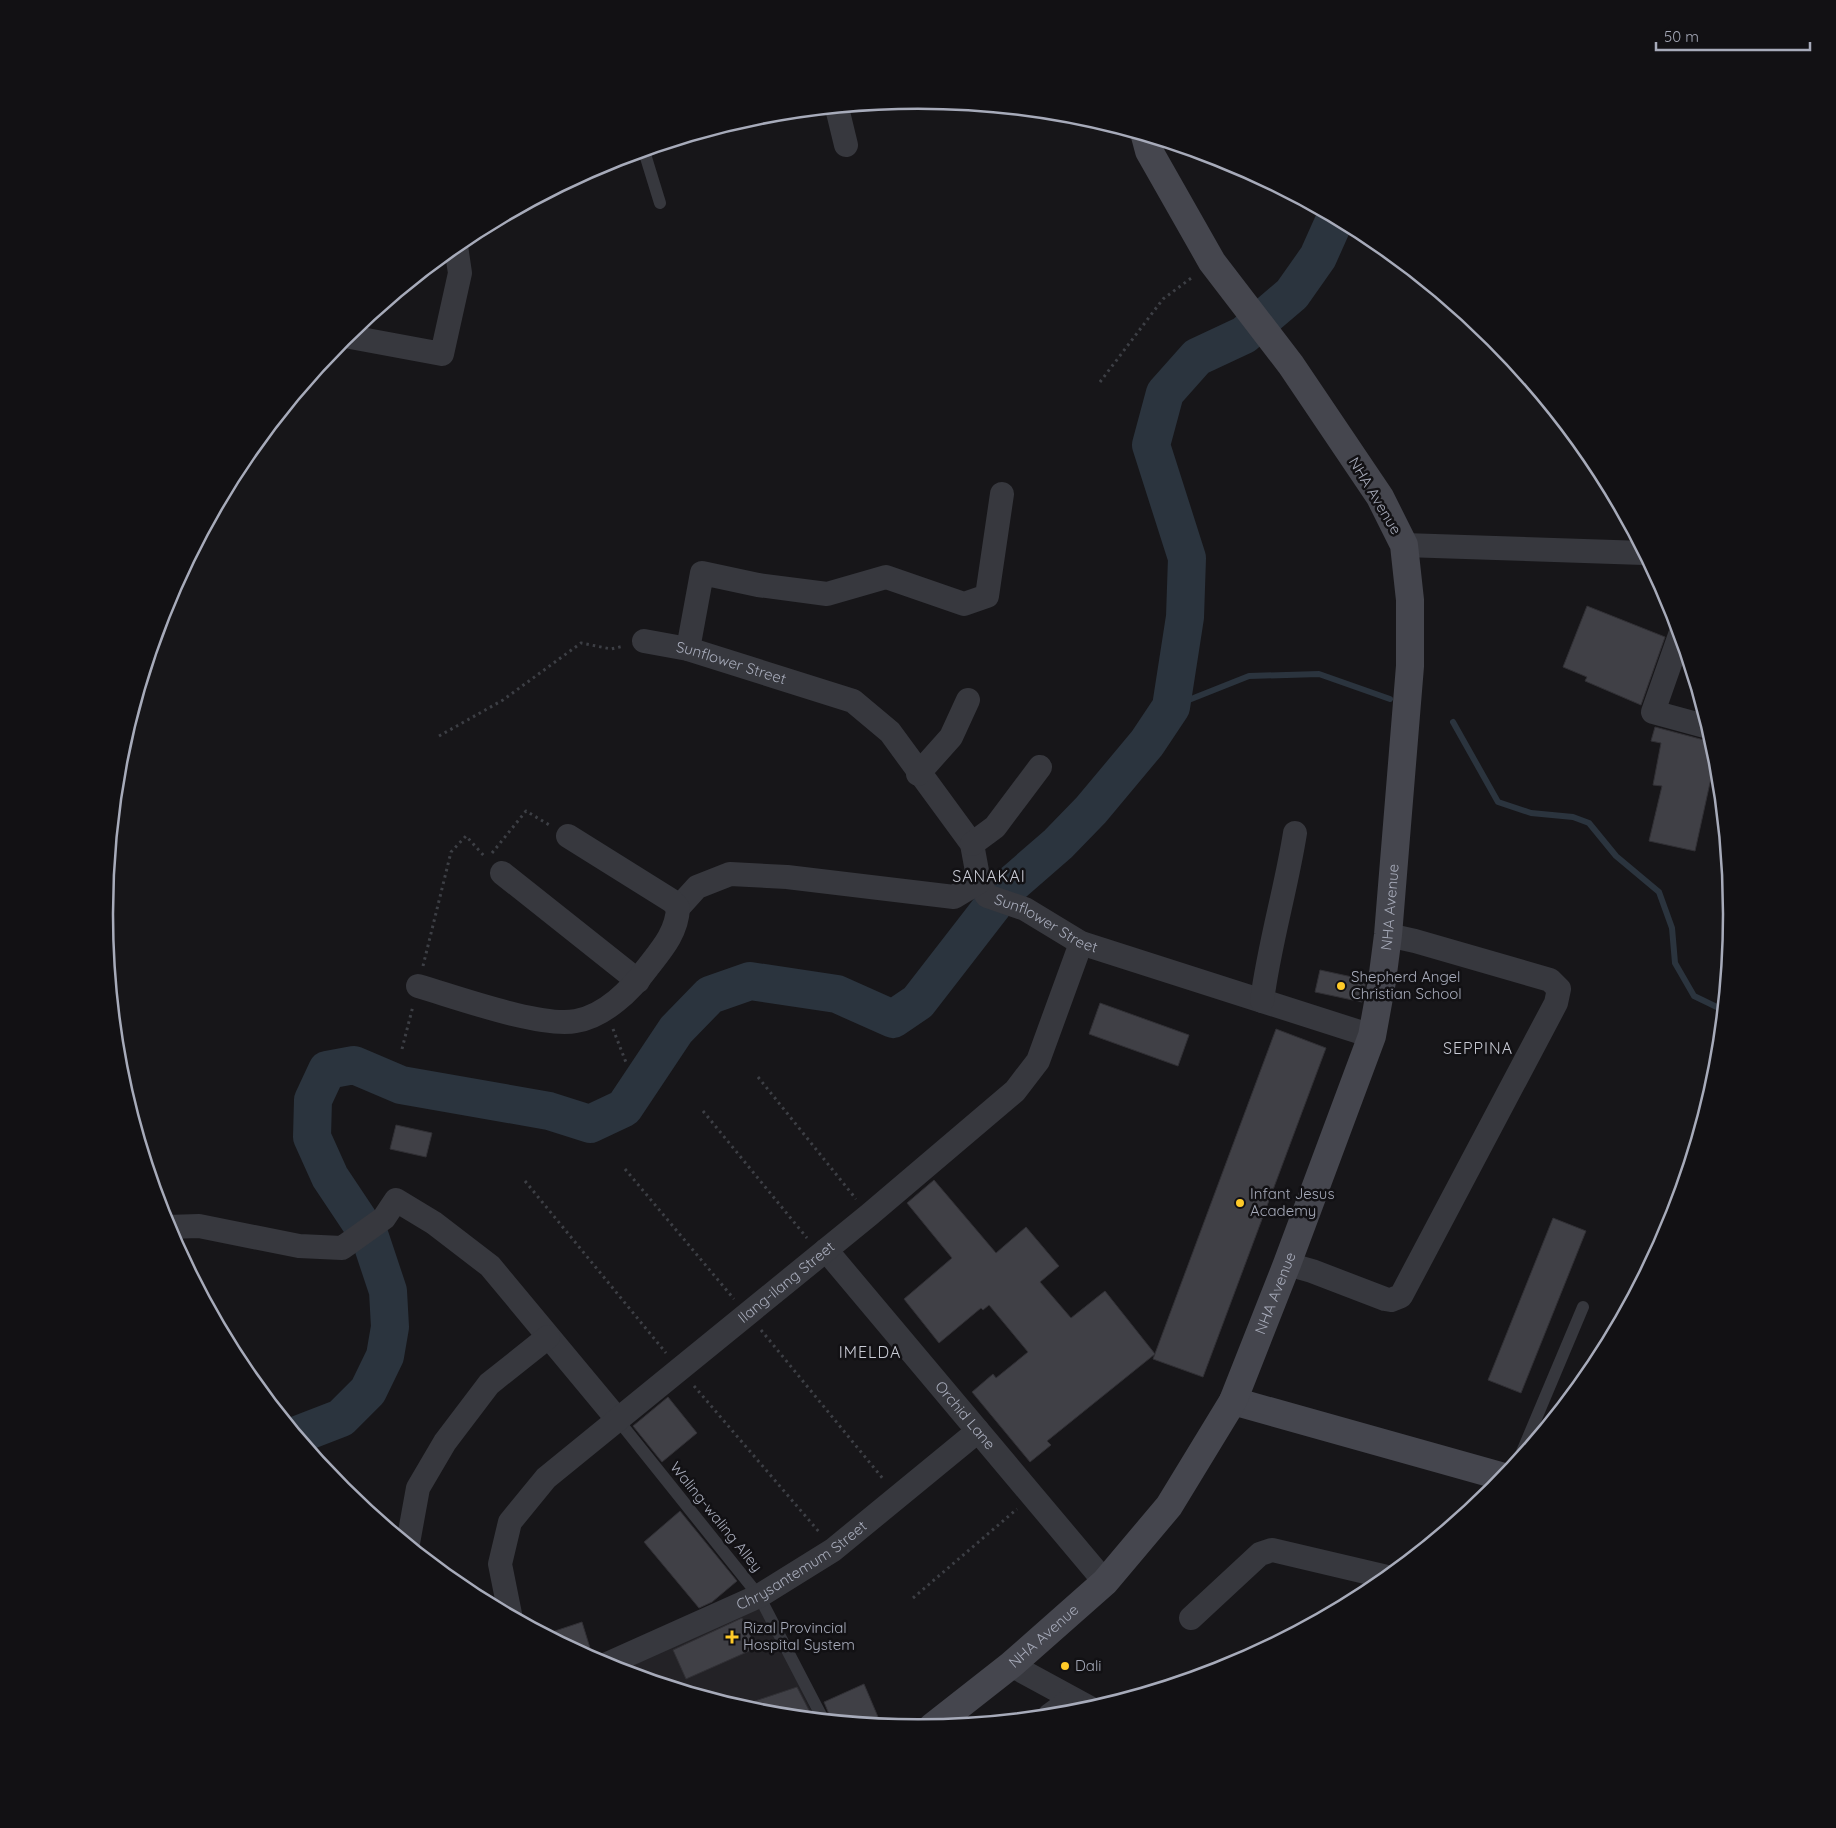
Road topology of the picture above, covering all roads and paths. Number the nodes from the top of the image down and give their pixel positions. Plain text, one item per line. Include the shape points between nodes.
1 (838, 113) edge
2 (1147, 142) edge
3 (846, 145) dead end
4 (646, 156) edge
5 (660, 203) dead end
6 (457, 254) edge
7 (1212, 262) junction
8 (356, 338) edge
9 (1100, 382) dead end
10 (1002, 494) dead end
11 (1404, 545) junction
12 (1637, 553) edge
13 (644, 641) joint
14 (1677, 644) edge
15 (688, 649) junction
16 (968, 700) dead end
17 (1700, 725) edge
18 (438, 736) dead end
19 (1040, 767) dead end
20 (918, 774) junction
21 (1295, 833) dead end
22 (568, 836) joint
23 (972, 844) junction
24 (495, 866) junction
25 (983, 889) junction
26 (436, 908) dead end
27 (678, 908) junction
28 (1388, 935) junction
29 (1081, 943) junction
30 (638, 981) junction
31 (418, 986) dead end
32 (1262, 1001) junction
33 (605, 1010) junction
34 (1372, 1036) junction
35 (628, 1065) dead end
36 (758, 1077) dead end
37 (703, 1111) dead end
38 (869, 1215) junction
39 (176, 1227) edge
40 (823, 1252) junction
41 (1287, 1264) junction
42 (1583, 1307) dead end
43 (548, 1337) junction
44 (1233, 1401) junction
45 (618, 1420) junction
46 (978, 1431) junction
47 (1527, 1440) edge
48 (1495, 1474) edge
49 (1033, 1496) junction
50 (409, 1537) edge
51 (1378, 1575) edge
52 (1105, 1582) junction
53 (760, 1596) junction
54 (913, 1598) dead end
55 (509, 1607) edge
56 (1192, 1618) dead end
57 (616, 1660) edge
58 (1011, 1665) junction
59 (1079, 1703) edge
60 (820, 1713) edge
61 (943, 1719) edge

1 - 3 street
2 - 7 street, NHA Avenue
4 - 5 lane
6 - 8 street via 460,273 442,354
7 - 9 path via 1163,299
7 - 11 street, NHA Avenue via 1290,365 1380,497
10 - 15 street via 987,596 964,604 886,577 827,594 758,585 702,573
11 - 12 street
11 - 28 street, NHA Avenue via 1410,600 1410,666
13 - 15 street, Sunflower Street
13 - 18 path via 611,649 581,643 503,700
14 - 17 street via 1653,712
15 - 20 street, Sunflower Street via 854,701 890,732
16 - 20 street via 951,737
19 - 23 street via 995,827
20 - 23 street, Sunflower Street
21 - 32 street
22 - 24 path via 526,811
22 - 27 street via 672,901
23 - 25 street, Sunflower Street
24 - 26 path via 466,836 451,852
24 - 30 street
25 - 27 street via 954,897 788,877 730,874 698,886
25 - 29 street, Sunflower Street via 1025,909
27 - 30 street via 677,922 668,939
28 - 34 street, NHA Avenue
28 - 41 street via 1550,980 1559,989 1556,1003 1401,1296 1385,1299
29 - 32 street, Sunflower Street
29 - 38 street, Ilang-ilang Street via 1038,1061 1015,1091
30 - 33 street
31 - 33 street via 533,1019 575,1022
32 - 34 street, Sunflower Street
33 - 35 path
34 - 41 street, NHA Avenue
36 - 38 path
37 - 40 path
38 - 40 street, Ilang-ilang Street
39 - 43 street via 199,1226 299,1246 342,1248 384,1218 396,1200 434,1223 490,1266
40 - 45 street, Ilang-ilang Street
40 - 46 street, Orchid Lane
41 - 44 street, NHA Avenue
42 - 47 lane
43 - 45 street
43 - 50 street via 490,1384 445,1442 418,1488
44 - 48 street
44 - 52 street, NHA Avenue via 1169,1506
45 - 53 lane, Waling-waling Alley
45 - 55 street, Ilang-ilang Street via 546,1478 510,1522 500,1564
46 - 49 street, Orchid Lane
46 - 53 street, Chrysantemum Street via 833,1550
49 - 52 street, Orchid Lane
49 - 54 path
51 - 56 street via 1272,1550 1260,1554
52 - 58 street, NHA Avenue
53 - 57 street, Chrysantemum Street
53 - 60 lane, Waling-waling Alley
58 - 59 street
58 - 61 street, NHA Avenue

